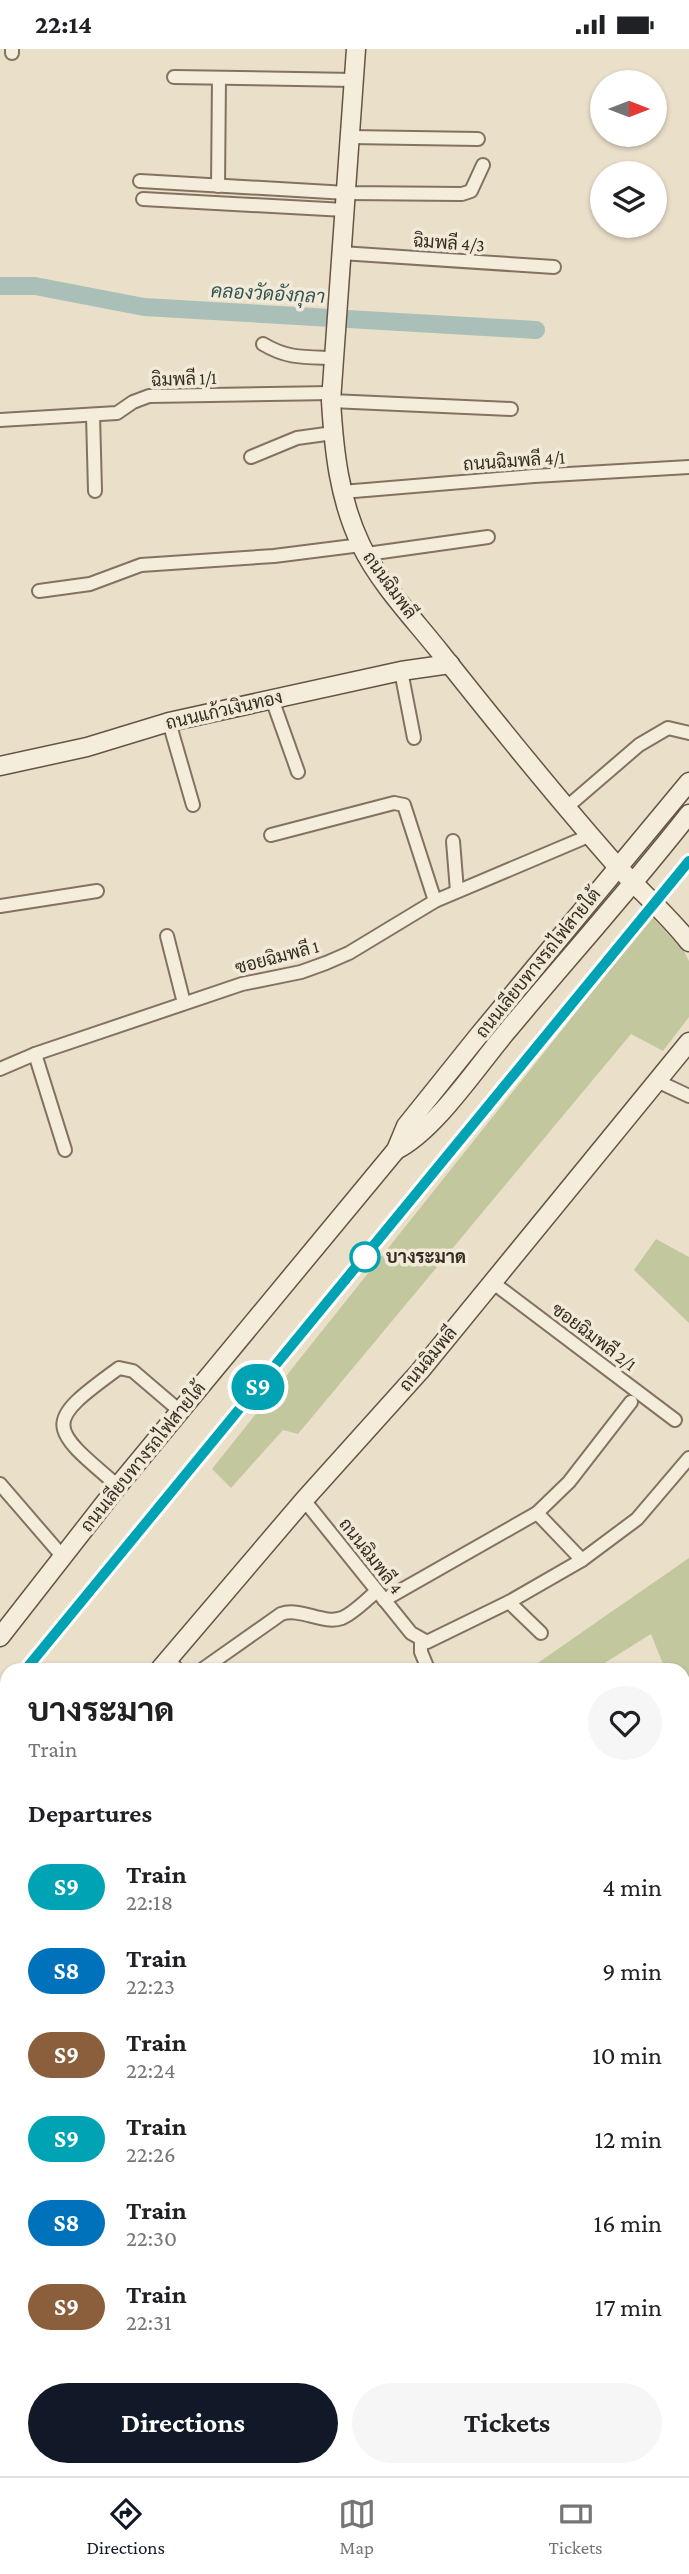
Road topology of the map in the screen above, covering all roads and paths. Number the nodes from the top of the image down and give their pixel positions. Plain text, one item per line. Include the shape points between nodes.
1 (356, 49) edge
2 (174, 77) dead end
3 (219, 78) junction
4 (354, 80) junction
5 (350, 137) junction
6 (478, 139) dead end
7 (483, 165) dead end
8 (140, 181) dead end
9 (218, 186) junction
10 (143, 199) dead end
11 (346, 201) junction
12 (341, 253) junction
13 (554, 267) dead end
14 (263, 344) dead end
15 (334, 358) junction
16 (331, 397) junction
17 (511, 409) dead end
18 (93, 415) junction
19 (0, 420) edge
20 (333, 433) junction
21 (250, 457) dead end
22 (689, 467) edge
23 (94, 491) dead end
24 (342, 492) junction
25 (488, 537) dead end
26 (364, 549) junction
27 (39, 591) dead end
28 (450, 664) junction
29 (401, 671) junction
30 (272, 699) junction
31 (169, 722) junction
32 (689, 733) edge
33 (414, 738) dead end
34 (0, 766) edge
35 (298, 772) dead end
36 (689, 782) edge
37 (193, 805) dead end
38 (568, 807) junction
39 (689, 814) edge
40 (271, 835) dead end
41 (591, 835) junction
42 (453, 841) dead end
43 (617, 865) junction
44 (635, 884) junction
45 (97, 891) dead end
46 (457, 891) junction
47 (435, 901) junction
48 (0, 906) edge
49 (167, 936) dead end
50 (689, 942) edge
51 (184, 1003) junction
52 (689, 1042) edge
53 (35, 1054) junction
54 (0, 1069) edge
55 (657, 1081) junction
56 (689, 1095) edge
57 (65, 1150) dead end
58 (396, 1150) junction
59 (492, 1282) junction
60 (631, 1402) dead end
61 (181, 1412) junction
62 (675, 1420) dead end
63 (689, 1458) edge
64 (0, 1484) edge
65 (118, 1486) junction
66 (304, 1500) junction
67 (537, 1513) junction
68 (63, 1557) junction
69 (582, 1560) junction
70 (381, 1595) junction
71 (509, 1602) junction
72 (541, 1633) dead end
73 (0, 1637) edge
74 (416, 1637) junction
75 (170, 1663) edge
76 (212, 1663) edge
77 (426, 1663) edge

1 - 4 street, ถนนฉิมพลี
2 - 3 street
3 - 4 street
3 - 9 street
4 - 5 street, ถนนฉิมพลี
5 - 6 street
5 - 11 street, ถนนฉิมพลี
7 - 11 street via 471,191 462,194
8 - 9 street
9 - 11 street
10 - 11 street
11 - 12 street, ถนนฉิมพลี
12 - 13 street, ฉิมพลี 4/3
12 - 15 street, ถนนฉิมพลี
14 - 15 street via 281,354
15 - 16 street, ถนนฉิมพลี
16 - 17 street, ฉิมพลี 1/1
16 - 18 street, ฉิมพลี 1/1 via 149,396 117,413
16 - 20 street, ถนนฉิมพลี
18 - 19 street, ฉิมพลี 1/1
18 - 23 street
20 - 21 street via 297,438
20 - 24 street, ถนนฉิมพลี
22 - 24 street, ถนนฉิมพลี 4/1
24 - 26 street, ถนนฉิมพลี
25 - 26 street
26 - 27 street via 141,565 90,584
26 - 28 street, ถนนฉิมพลี
28 - 29 street, ถนนแก้วเงินทอง
28 - 38 street, ถนนฉิมพลี
29 - 30 street, ถนนแก้วเงินทอง
29 - 33 street
30 - 31 street, ถนนแก้วเงินทอง
30 - 35 street
31 - 34 street, ถนนแก้วเงินทอง via 87,747
31 - 37 street
32 - 38 street via 668,728 639,745
36 - 43 street, ถนนเลียบทางรถไฟสายใต้
38 - 41 street, ถนนฉิมพลี
39 - 44 street, ถนนเลียบทางรถไฟสายใต้
40 - 47 street via 394,803 404,805
41 - 43 street, ถนนฉิมพลี
41 - 46 street, ซอยฉิมพลี 1
42 - 46 street
43 - 44 street, ถนนฉิมพลี
43 - 58 street, ถนนเลียบทางรถไฟสายใต้ via 406,1126
44 - 50 street, ถนนฉิมพลี
44 - 58 street, ถนนเลียบทางรถไฟสายใต้ via 591,930 440,1112 410,1143
45 - 48 street
46 - 47 street, ซอยฉิมพลี 1
47 - 51 street, ซอยฉิมพลี 1 via 326,963
49 - 51 street
51 - 53 street, ซอยฉิมพลี 1
52 - 55 street, ถนนฉิมพลี
53 - 54 street, ซอยฉิมพลี 1
53 - 57 street
55 - 56 street
55 - 59 street, ถนนฉิมพลี
58 - 61 street, ถนนเลียบทางรถไฟสายใต้
59 - 62 street, ซอยฉิมพลี 2/1
59 - 66 street, ถนนฉิมพลี
60 - 67 street via 569,1482
61 - 65 street, ถนนเลียบทางรถไฟสายใต้
61 - 65 street via 133,1371 119,1368 80,1395 65,1413 63,1430 72,1445
63 - 69 street via 637,1519
64 - 68 street
65 - 68 street, ถนนเลียบทางรถไฟสายใต้
66 - 70 street, ถนนฉิมพลี 4
66 - 75 street, ถนนฉิมพลี
67 - 69 street
67 - 70 street
68 - 73 street, ถนนเลียบทางรถไฟสายใต้
69 - 71 street
70 - 74 street, ถนนฉิมพลี 4
70 - 76 street via 334,1620 290,1611 281,1614
71 - 72 street
71 - 74 street via 440,1638 427,1642
74 - 77 street

